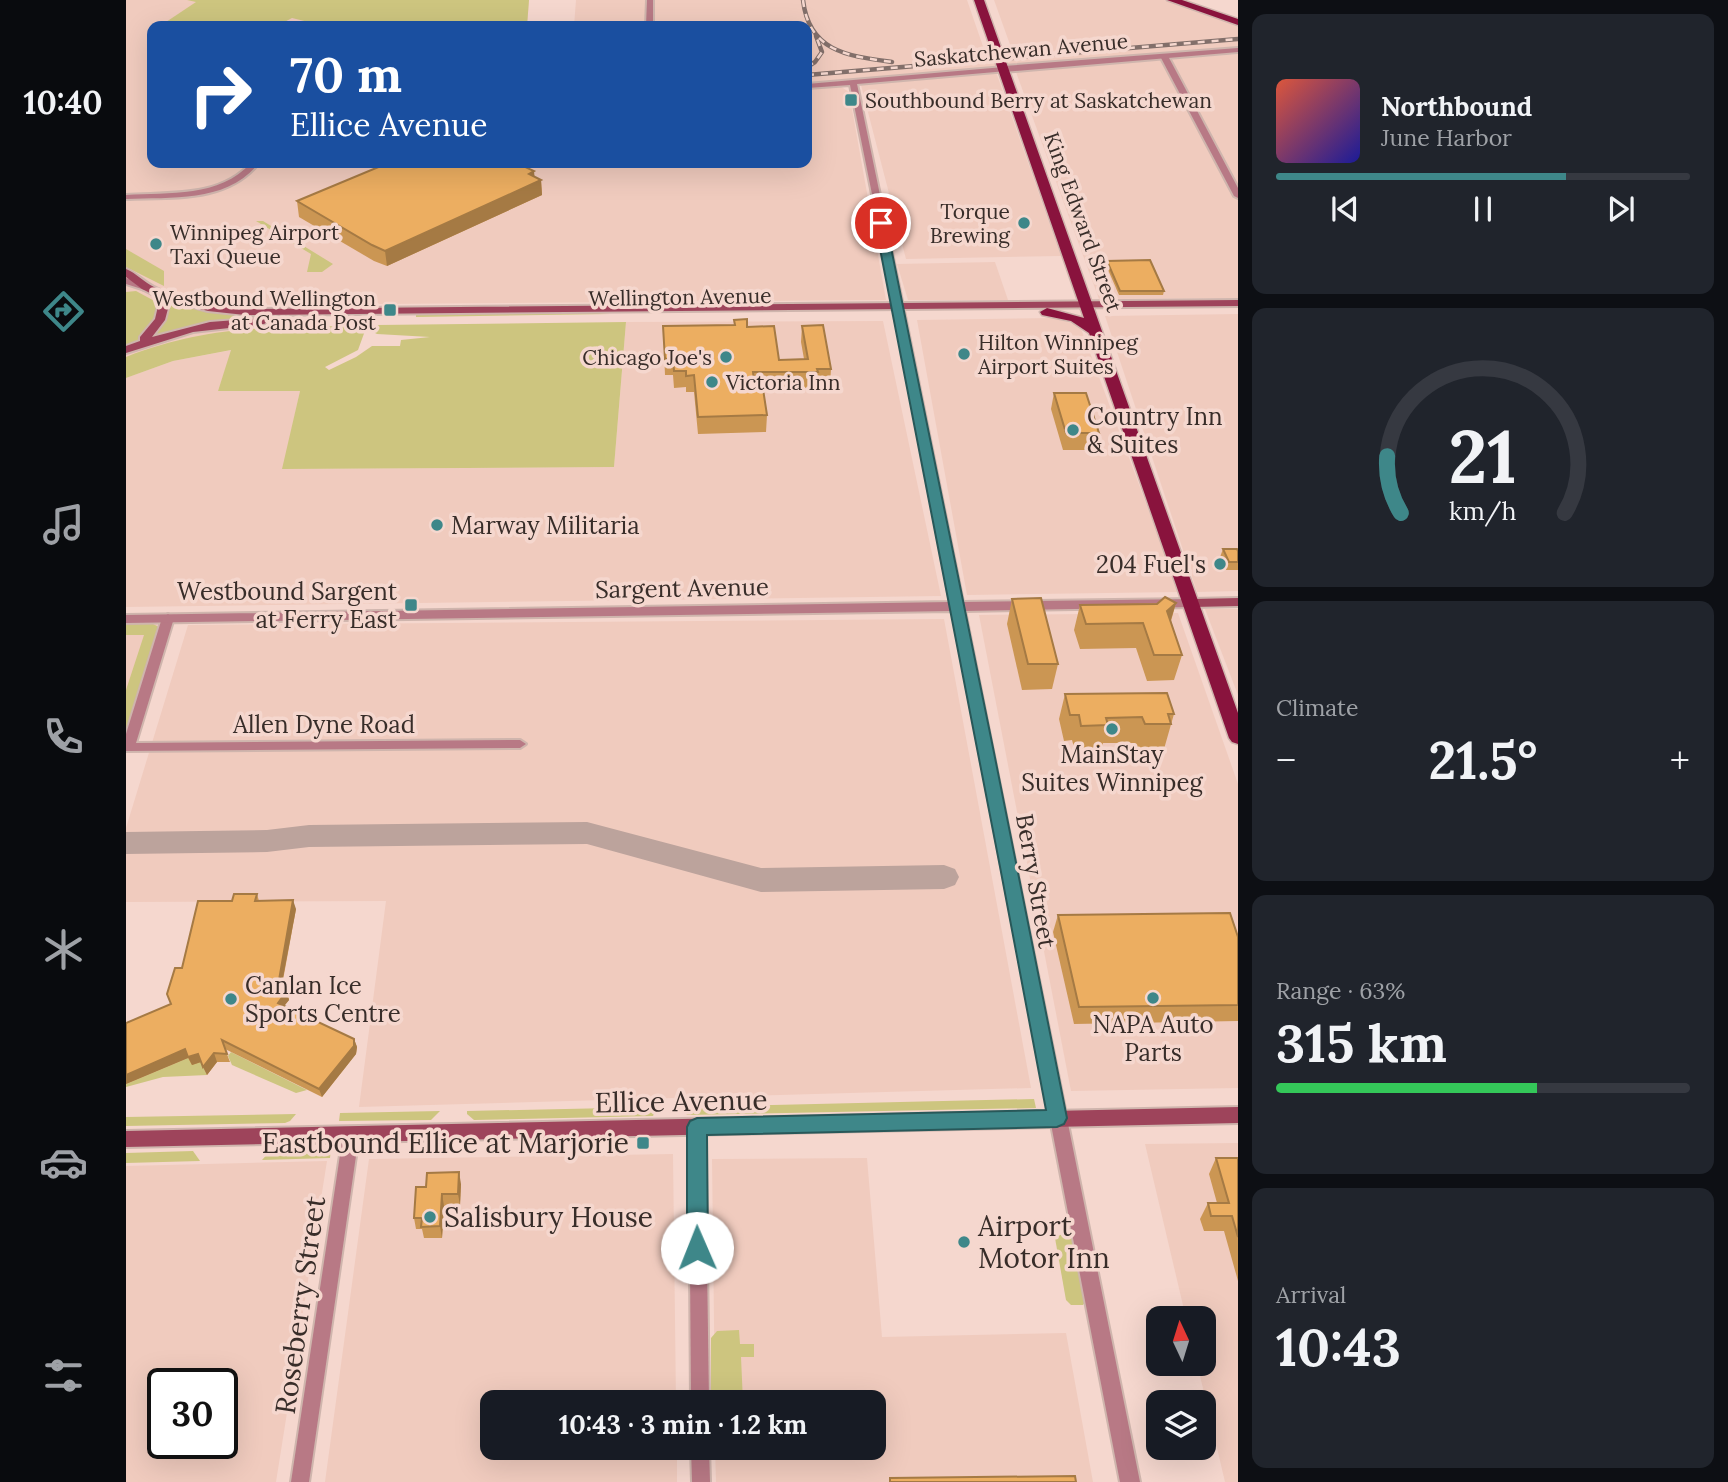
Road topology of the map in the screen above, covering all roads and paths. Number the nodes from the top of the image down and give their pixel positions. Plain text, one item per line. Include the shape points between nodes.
1 (650, 0) edge
2 (979, 0) edge
3 (1172, 0) edge
4 (650, 21) edge
5 (1238, 22) edge
6 (1238, 50) edge
7 (1164, 56) junction
8 (1004, 69) junction
9 (853, 82) junction
10 (812, 86) edge
11 (251, 168) edge
12 (1238, 196) edge
13 (126, 197) edge
14 (126, 272) edge
15 (126, 281) edge
16 (145, 287) junction
17 (166, 296) junction
18 (1238, 303) edge
19 (1169, 307) junction
20 (1089, 308) junction
21 (1238, 309) edge
22 (898, 310) junction
23 (1046, 312) junction
24 (638, 313) junction
25 (1097, 332) junction
26 (129, 349) edge
27 (1238, 602) edge
28 (1193, 603) junction
29 (956, 607) junction
30 (168, 618) junction
31 (126, 619) edge
32 (1238, 738) edge
33 (520, 744) dead end
34 (1238, 1115) edge
35 (1057, 1118) junction
36 (697, 1127) junction
37 (351, 1135) junction
38 (126, 1139) edge
39 (700, 1390) edge
40 (700, 1460) edge
41 (300, 1482) edge
42 (701, 1482) edge
43 (1130, 1482) edge

1 - 4 street
2 - 8 main road, King Edward Street
3 - 5 main road
6 - 7 street, Saskatchewan Avenue
7 - 8 street, Saskatchewan Avenue
7 - 12 street
8 - 9 street, Saskatchewan Avenue
8 - 20 main road, King Edward Street
9 - 10 street, Saskatchewan Avenue
9 - 22 street, Berry Street
11 - 13 street via 243,178 218,188
14 - 16 main road, Wellington Avenue
15 - 16 street, Wellington Avenue
16 - 17 main road, Wellington Avenue
17 - 24 main road, Wellington Avenue via 198,307 245,312
17 - 26 main road via 158,325
18 - 19 main road, Wellington Avenue
19 - 20 main road, Wellington Avenue
19 - 21 main road, Wellington Avenue
20 - 22 main road, Wellington Avenue
20 - 23 main road, Wellington Avenue
20 - 25 main road, King Edward Street
22 - 23 main road, Wellington Avenue
22 - 24 main road, Wellington Avenue
22 - 29 street, Berry Street
23 - 25 main road via 1075,318
24 - 26 main road, Wellington Avenue via 237,322 184,330
25 - 28 main road, King Edward Street
27 - 28 main road, Sargent Avenue
28 - 29 street, Sargent Avenue
28 - 32 main road, King Edward Street
29 - 30 street, Sargent Avenue
29 - 35 street, Berry Street
30 - 31 street, Sargent Avenue
30 - 33 street, Allen Dyne Road via 128,747
34 - 35 main road, Ellice Avenue
35 - 36 main road, Ellice Avenue
35 - 43 street, Berry Street
36 - 37 main road, Ellice Avenue
36 - 39 street
37 - 38 main road, Ellice Avenue
37 - 41 street, Roseberry Street
40 - 42 street

